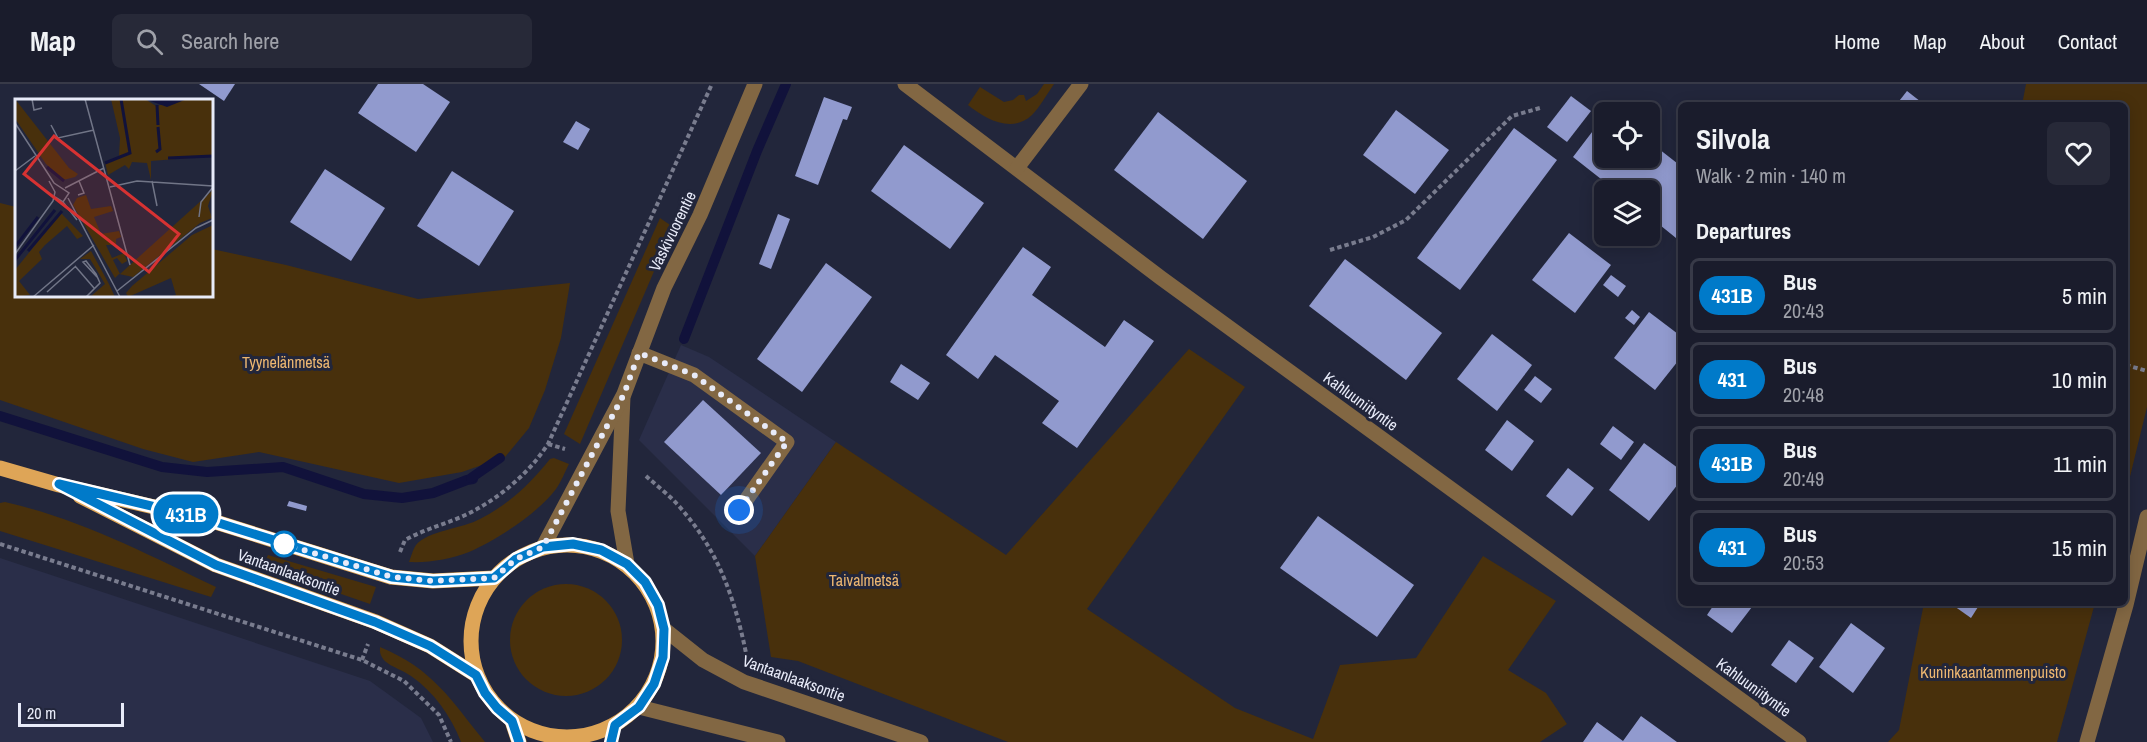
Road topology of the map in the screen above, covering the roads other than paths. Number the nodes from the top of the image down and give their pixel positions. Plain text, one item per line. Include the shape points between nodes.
1 (755, 84) edge
2 (905, 84) edge
3 (1081, 84) edge
4 (1017, 168) junction
5 (639, 353) junction
6 (624, 394) junction
7 (0, 468) edge
8 (59, 484) junction
9 (739, 510) dead end
10 (2147, 517) edge
11 (543, 547) junction
12 (627, 564) junction
13 (494, 578) junction
14 (2128, 597) edge
15 (2126, 606) edge
16 (664, 629) junction
17 (476, 675) junction
18 (639, 707) junction
19 (512, 721) junction
20 (615, 725) junction
21 (519, 742) edge
22 (610, 742) edge
23 (778, 742) edge
24 (921, 742) edge
25 (1799, 742) edge
26 (2087, 742) edge

1 - 5 street, Vaskivuorentie
2 - 4 street, Kahluuniityntie
3 - 4 street
4 - 25 street, Kahluuniityntie via 1161,278
5 - 6 street, Vaskivuorentie
5 - 9 street via 694,375 787,442
6 - 11 street, Vaskivuorentie
6 - 12 street, Vaskivuorentie via 618,511
7 - 8 main road, Vantaanlaaksontie
8 - 13 main road, Vantaanlaaksontie via 206,519 392,577 433,581
8 - 17 main road, Vantaanlaaksontie via 216,565 375,622 430,646
10 - 14 street
11 - 12 main road via 573,544 601,550
11 - 13 main road via 516,559
12 - 16 main road via 645,582 658,605
13 - 17 main road via 480,599 472,624
15 - 26 street
16 - 18 main road via 663,657 654,684
16 - 24 street, Vantaanlaaksontie via 703,660 744,681
17 - 19 main road via 485,693
18 - 20 main road
18 - 23 street
19 - 20 main road via 537,733 563,738 590,735
19 - 21 main road
20 - 22 main road

